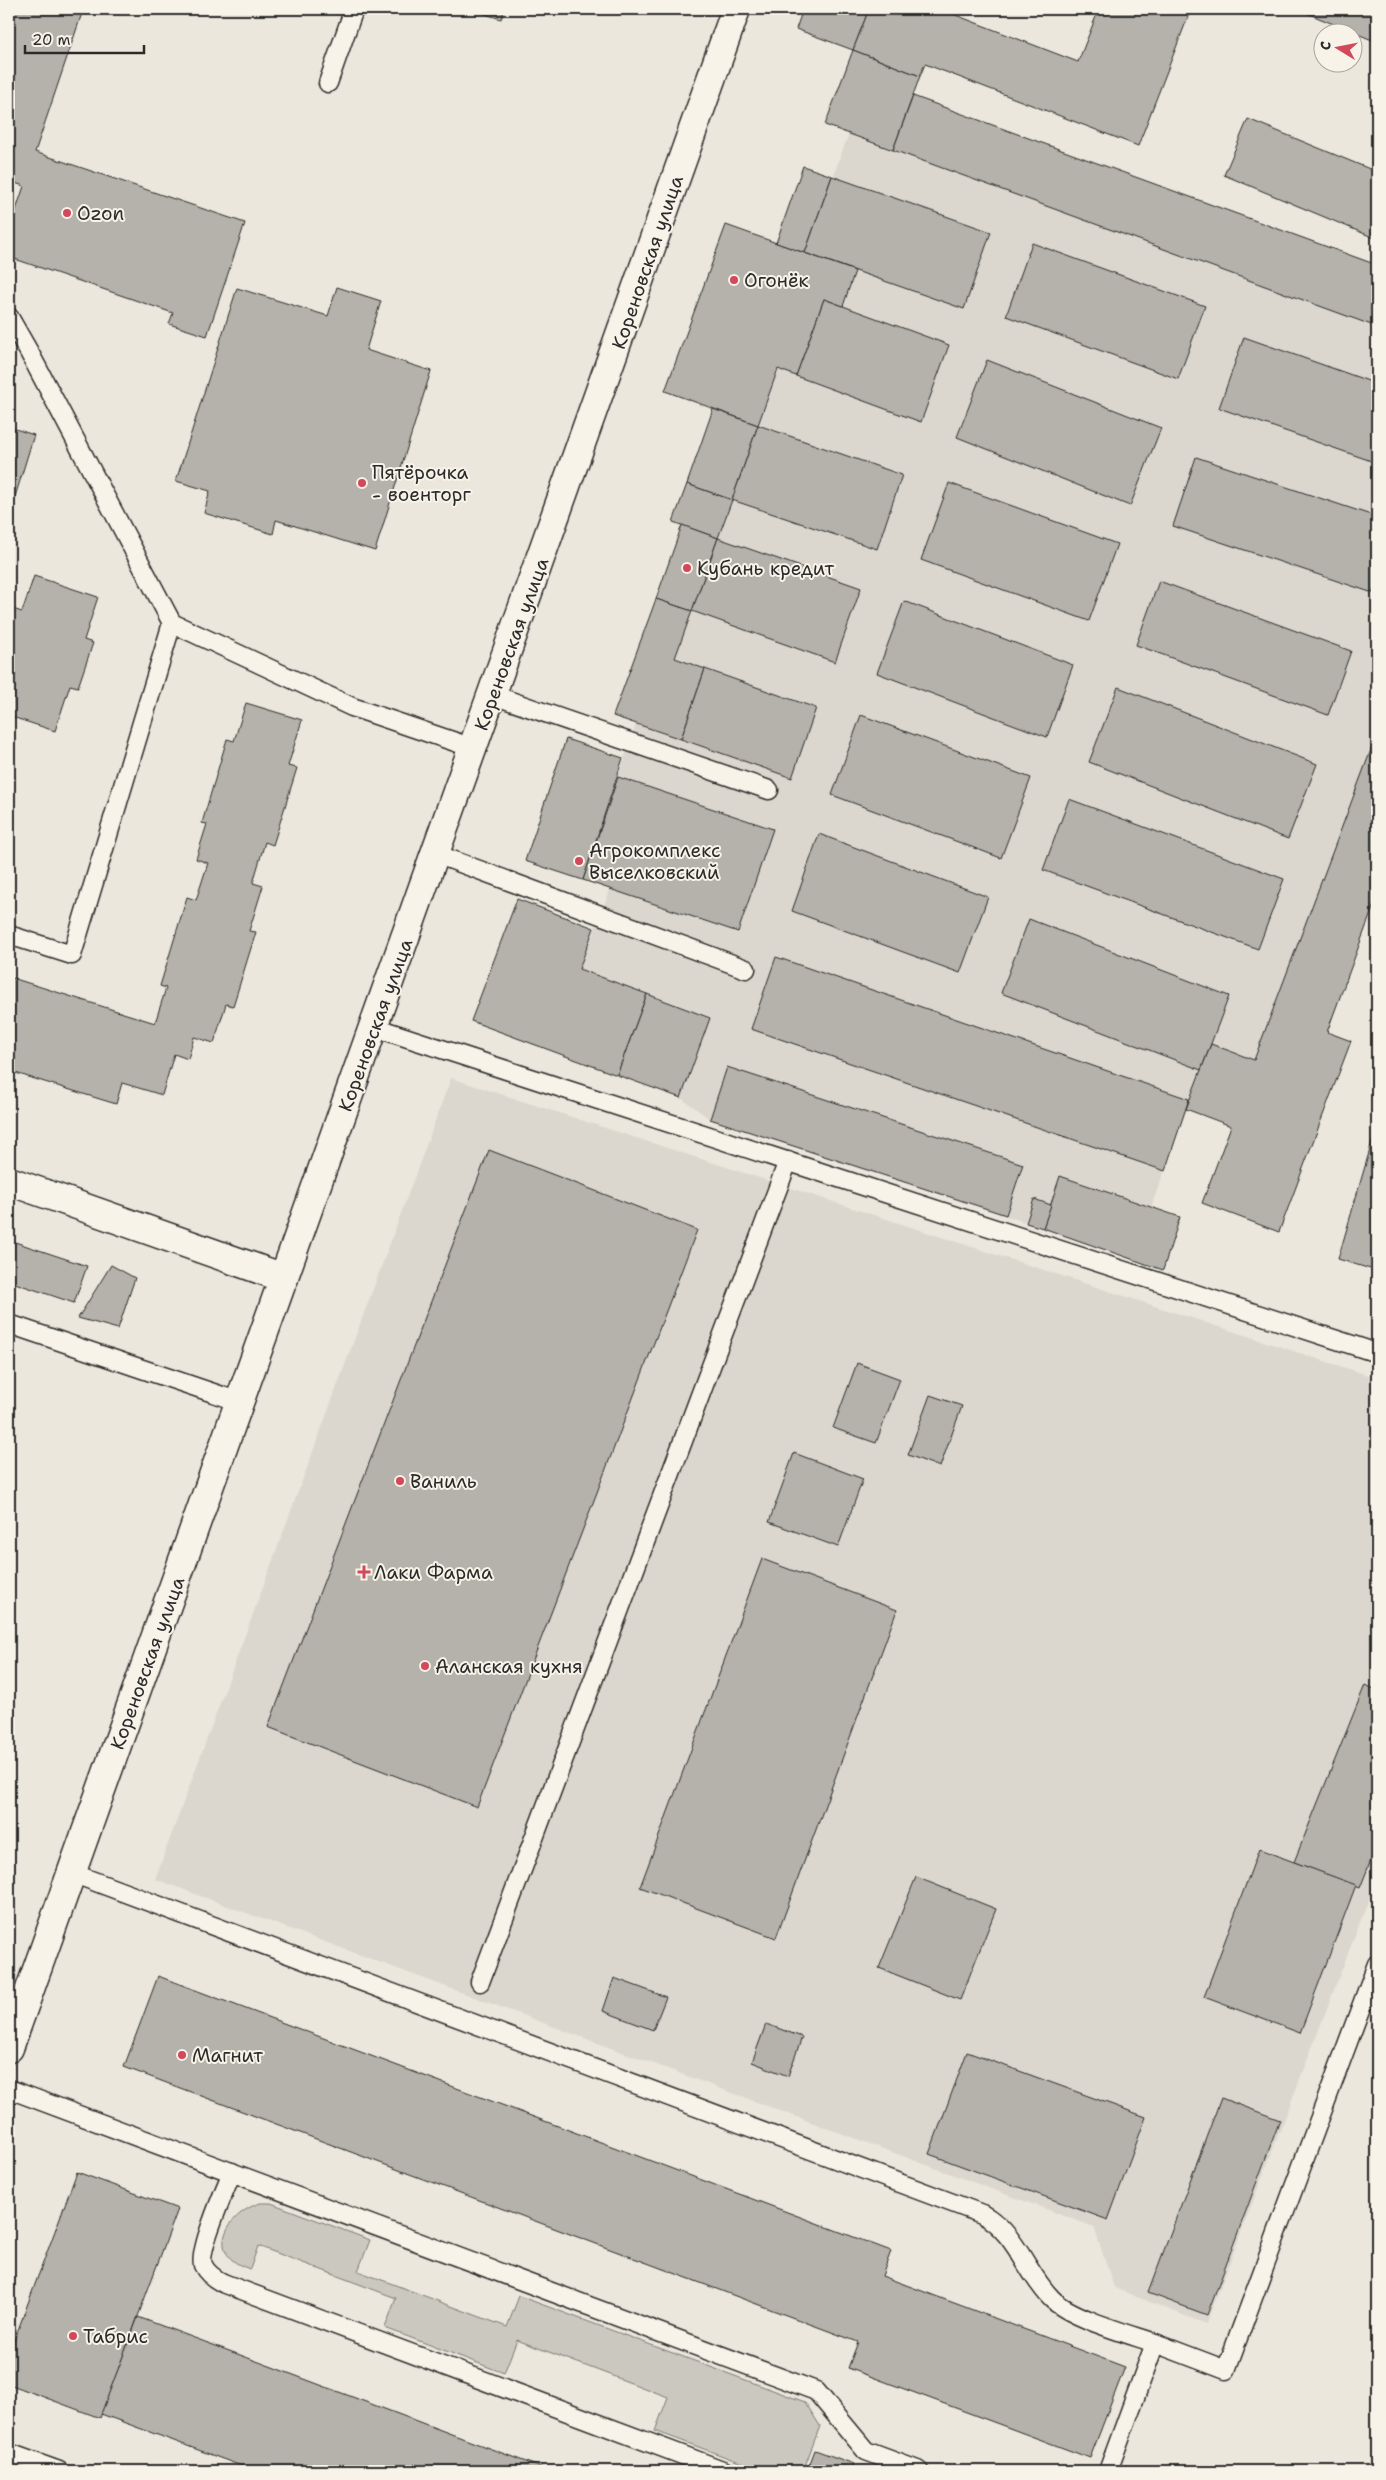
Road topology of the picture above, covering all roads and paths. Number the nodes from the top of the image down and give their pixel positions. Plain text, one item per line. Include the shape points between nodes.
1 (354, 9) edge
2 (736, 9) edge
3 (328, 83) dead end
4 (9, 317) edge
5 (172, 624) junction
6 (493, 695) junction
7 (473, 748) junction
8 (769, 790) dead end
9 (436, 854) junction
10 (9, 935) edge
11 (746, 969) dead end
12 (374, 1027) junction
13 (788, 1161) junction
14 (9, 1181) edge
15 (284, 1278) junction
16 (9, 1324) edge
17 (1377, 1353) edge
18 (240, 1402) junction
19 (72, 1873) junction
20 (1377, 1964) edge
21 (480, 1982) dead end
22 (9, 2048) edge
23 (9, 2088) edge
24 (232, 2172) junction
25 (1155, 2343) junction
26 (9, 2453) edge
27 (59, 2471) edge
28 (725, 2471) edge
29 (920, 2471) edge
30 (1108, 2471) edge

1 - 3 lane
2 - 6 street, Кореновская улица
4 - 5 lane
5 - 7 lane via 352,707
5 - 10 lane via 72,955
6 - 7 street, Кореновская улица
6 - 8 lane
7 - 9 street, Кореновская улица
9 - 11 lane
9 - 12 street, Кореновская улица
12 - 13 lane
12 - 15 street, Кореновская улица
13 - 17 lane
13 - 21 lane
14 - 15 street
15 - 18 street, Кореновская улица
16 - 18 lane
18 - 19 street, Кореновская улица
19 - 22 street, Кореновская улица
19 - 25 lane via 982,2214 1003,2230 1038,2284 1054,2301 1073,2313
20 - 25 lane via 1226,2370
23 - 24 lane
24 - 28 lane via 203,2248 203,2264 212,2277
24 - 29 lane via 816,2391 866,2451
25 - 30 lane
26 - 27 lane

